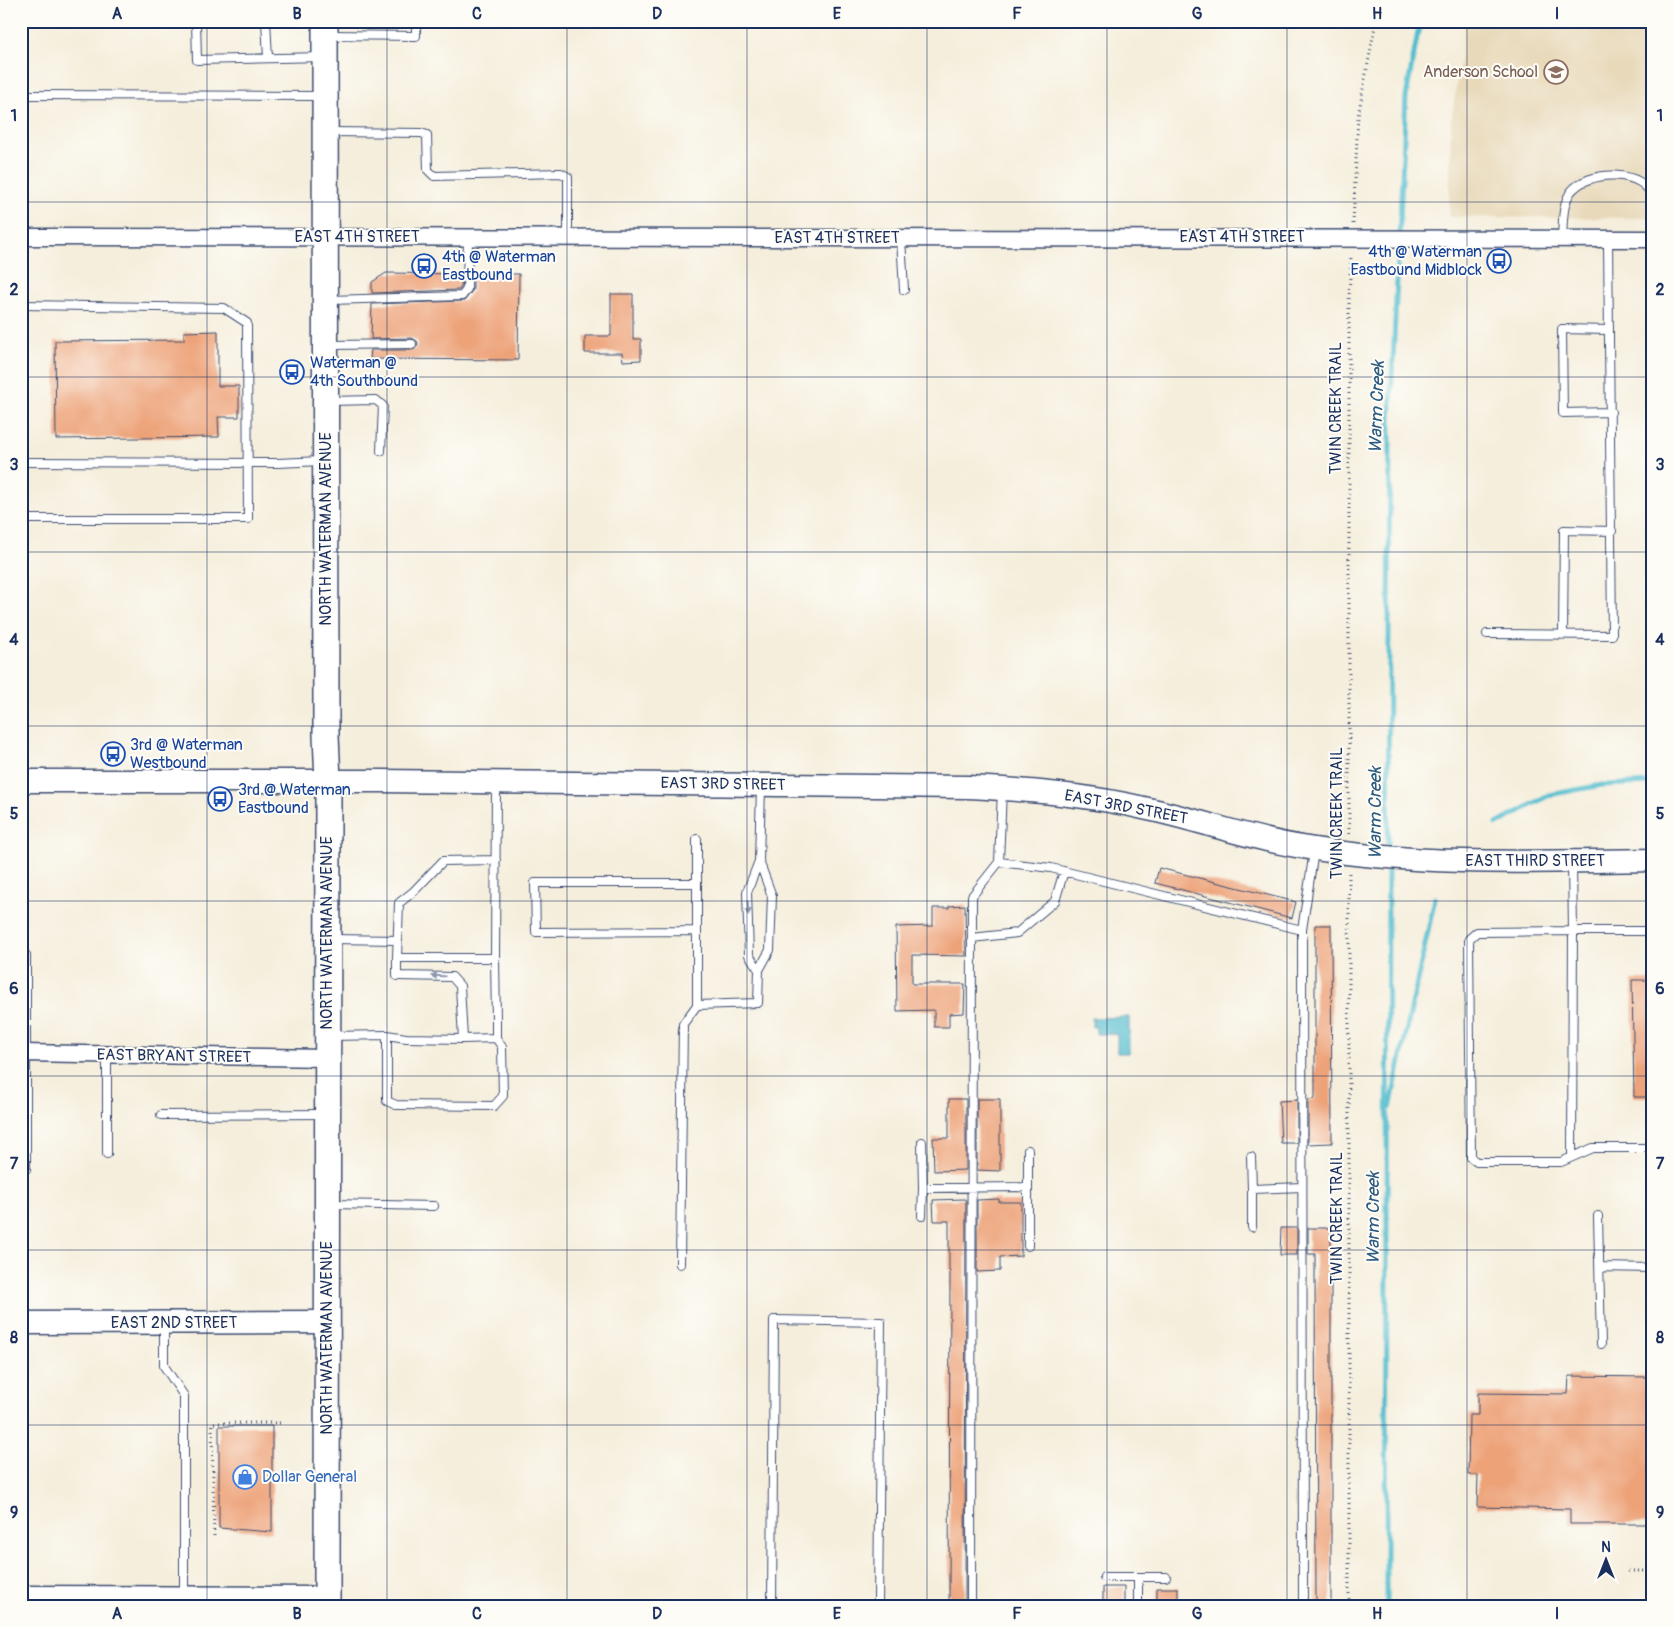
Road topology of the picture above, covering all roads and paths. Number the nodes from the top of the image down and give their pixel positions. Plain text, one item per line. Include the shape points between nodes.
1 (196, 21) edge
2 (266, 21) edge
3 (416, 21) edge
4 (1376, 21) edge
5 (325, 38) edge
6 (268, 58) junction
7 (21, 95) edge
8 (325, 96) junction
9 (325, 132) junction
10 (1653, 200) edge
11 (21, 237) edge
12 (325, 237) junction
13 (468, 237) junction
14 (568, 237) junction
15 (1352, 237) junction
16 (901, 238) junction
17 (1562, 239) junction
18 (1608, 239) junction
19 (1653, 239) edge
20 (904, 290) dead end
21 (325, 300) junction
22 (21, 305) edge
23 (1609, 330) junction
24 (412, 344) dead end
25 (325, 345) junction
26 (326, 401) junction
27 (1611, 412) junction
28 (382, 451) dead end
29 (326, 460) junction
30 (21, 462) edge
31 (248, 463) junction
32 (21, 518) edge
33 (1612, 531) junction
34 (1487, 634) dead end
35 (1563, 635) junction
36 (21, 781) edge
37 (328, 781) junction
38 (496, 782) junction
39 (761, 785) junction
40 (1002, 788) junction
41 (698, 839) dead end
42 (1314, 849) junction
43 (1355, 855) junction
44 (496, 860) junction
45 (1416, 860) joint
46 (1653, 860) edge
47 (759, 861) junction
48 (1572, 861) junction
49 (999, 862) junction
50 (1064, 871) junction
51 (698, 882) junction
52 (1302, 930) junction
53 (1572, 931) junction
54 (1653, 931) edge
55 (698, 932) junction
56 (327, 938) junction
57 (972, 938) junction
58 (398, 940) junction
59 (26, 955) dead end
60 (397, 958) junction
61 (494, 958) junction
62 (759, 970) junction
63 (697, 1005) junction
64 (387, 1035) junction
65 (496, 1038) junction
66 (463, 1039) junction
67 (327, 1047) junction
68 (24, 1053) edge
69 (107, 1055) junction
70 (327, 1114) junction
71 (161, 1115) dead end
72 (922, 1142) dead end
73 (1653, 1148) edge
74 (1028, 1150) dead end
75 (107, 1154) dead end
76 (1251, 1157) dead end
77 (1572, 1157) junction
78 (26, 1168) dead end
79 (971, 1187) junction
80 (1028, 1187) junction
81 (1302, 1187) junction
82 (923, 1188) junction
83 (1252, 1189) junction
84 (327, 1204) junction
85 (434, 1206) dead end
86 (922, 1216) dead end
87 (1598, 1216) dead end
88 (1252, 1227) dead end
89 (1028, 1246) dead end
90 (680, 1264) dead end
91 (1600, 1267) junction
92 (1653, 1268) edge
93 (326, 1322) junction
94 (164, 1323) junction
95 (21, 1324) edge
96 (1601, 1344) dead end
97 (287, 1423) dead end
98 (214, 1536) dead end
99 (1628, 1571) dead end
100 (1653, 1571) edge
101 (1104, 1577) dead end
102 (1138, 1577) junction
103 (1166, 1577) dead end
104 (21, 1594) edge
105 (184, 1594) junction
106 (326, 1600) edge
107 (772, 1606) edge
108 (878, 1606) edge
109 (971, 1606) edge
110 (1138, 1606) edge
111 (1303, 1606) edge
112 (1349, 1606) edge

1 - 6 lane via 197,60
2 - 6 lane
3 - 5 lane via 416,36
4 - 15 path, TWIN CREEK TRAIL via 1358,116
5 - 6 lane
5 - 8 main road, NORTH WATERMAN AVENUE
7 - 8 lane
8 - 9 main road, NORTH WATERMAN AVENUE
9 - 12 main road, NORTH WATERMAN AVENUE
9 - 14 lane via 421,132 426,136 428,170 434,176 561,173 568,177
10 - 17 lane via 1644,186 1624,177 1606,175 1584,181 1570,193 1565,204
11 - 12 street, EAST 4TH STREET
12 - 13 street, EAST 4TH STREET
12 - 21 main road, NORTH WATERMAN AVENUE
13 - 14 street, EAST 4TH STREET
13 - 21 lane via 467,289 462,296
14 - 16 street, EAST 4TH STREET
15 - 16 street, EAST 4TH STREET
15 - 17 street, EAST 4TH STREET
15 - 43 path, TWIN CREEK TRAIL via 1349,297
16 - 20 lane
17 - 18 street, EAST 4TH STREET
18 - 19 street, EAST 4TH STREET
18 - 23 lane
21 - 25 main road, NORTH WATERMAN AVENUE
22 - 31 lane via 224,308 247,323
23 - 27 lane
23 - 27 lane via 1562,329 1563,413
24 - 25 lane
25 - 26 main road, NORTH WATERMAN AVENUE
26 - 28 lane via 376,400 383,406
26 - 29 main road, NORTH WATERMAN AVENUE
27 - 33 lane
29 - 31 lane
29 - 37 main road, NORTH WATERMAN AVENUE
30 - 31 lane
31 - 32 lane via 248,519
33 - 35 lane via 1612,635
33 - 35 lane via 1564,530
34 - 35 lane
36 - 37 main road, EAST 3RD STREET
37 - 38 main road, EAST 3RD STREET
37 - 56 main road, NORTH WATERMAN AVENUE
38 - 39 main road, EAST 3RD STREET
38 - 44 lane
39 - 40 main road, EAST 3RD STREET
39 - 47 lane
40 - 42 main road, EAST 3RD STREET via 1090,797
40 - 49 lane
41 - 51 lane
42 - 43 main road, EAST 3RD STREET
42 - 52 lane
43 - 45 main road, EAST 3RD STREET
43 - 112 path, TWIN CREEK TRAIL
44 - 58 lane via 443,861 399,902
44 - 61 lane
45 - 48 main road, EAST THIRD STREET
46 - 48 main road, EAST THIRD STREET
47 - 62 lane via 772,896 770,950
47 -> 62 lane via 747,892 749,955
48 - 53 lane
49 - 50 lane
49 - 57 lane via 972,896
50 - 52 lane
50 - 57 lane via 1055,901 1017,933
51 - 55 lane
51 - 55 lane via 536,882 536,932
52 - 81 lane
53 - 54 lane
53 - 77 lane
53 - 77 lane via 1477,932 1469,939 1470,1158 1477,1162 1561,1162
55 - 63 lane
56 - 58 lane
56 - 67 main road, NORTH WATERMAN AVENUE
57 - 79 lane
58 - 60 lane
59 - 68 lane
60 - 61 lane
66 -> 60 lane via 460,986 452,977 397,976
61 - 65 lane
62 - 63 lane via 758,1003
63 - 90 lane via 682,1024
64 - 65 lane via 387,1101 396,1105 494,1106 503,1096 502,1046
64 - 66 lane
64 - 67 lane
65 - 66 lane
67 - 69 street, EAST BRYANT STREET
67 - 70 main road, NORTH WATERMAN AVENUE
68 - 69 street, EAST BRYANT STREET
68 - 78 lane
69 - 75 lane
70 - 71 lane
70 - 84 main road, NORTH WATERMAN AVENUE
72 - 82 lane
73 - 77 lane via 1592,1148
74 - 80 lane
76 - 83 lane
79 - 80 lane
79 - 82 lane
79 - 109 lane
80 - 89 lane
81 - 83 lane
81 - 111 lane
82 - 86 lane
83 - 88 lane
84 - 85 lane
84 - 93 main road, NORTH WATERMAN AVENUE
87 - 91 lane
91 - 92 lane
91 - 96 lane
93 - 94 main road, EAST 2ND STREET
93 - 106 main road, NORTH WATERMAN AVENUE
94 - 95 main road, EAST 2ND STREET
94 - 105 lane via 164,1366 184,1396
97 - 98 path via 212,1423
99 - 100 path
101 - 102 lane
102 - 103 lane
102 - 110 lane
104 - 105 street
105 - 106 street
107 - 108 lane via 774,1320 881,1322

